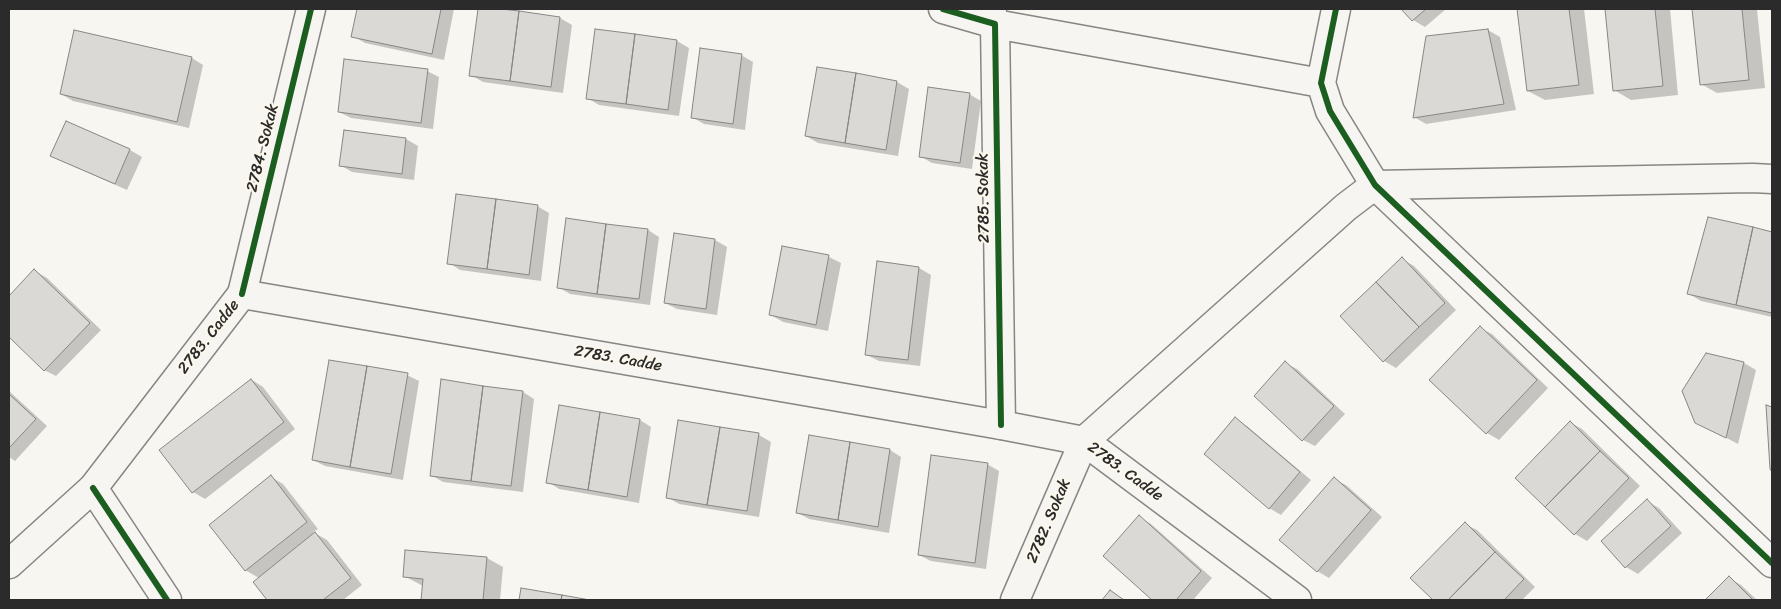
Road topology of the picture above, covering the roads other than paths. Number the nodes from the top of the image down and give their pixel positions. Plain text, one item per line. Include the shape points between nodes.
1 (311, 9) edge
2 (943, 9) edge
3 (1336, 9) edge
4 (993, 16) edge
5 (1321, 83) junction
6 (1772, 179) edge
7 (1375, 185) junction
8 (242, 294) junction
9 (1001, 425) junction
10 (1084, 442) junction
11 (93, 488) junction
12 (1772, 563) edge
13 (9, 564) edge
14 (167, 600) edge
15 (1015, 600) edge
16 (1297, 600) edge

1 - 8 main road, 2784. Sokak
2 - 4 main road
3 - 5 main road
4 - 5 main road
4 - 9 main road, 2785. Sokak
5 - 7 main road via 1330,111
6 - 7 main road
7 - 10 main road
7 - 12 main road
8 - 9 main road, 2783. Cadde
8 - 11 main road, 2783. Cadde
9 - 10 main road, 2783. Cadde
10 - 15 main road, 2782. Sokak
10 - 16 main road, 2783. Cadde
11 - 13 main road, 2783. Cadde
11 - 14 main road

